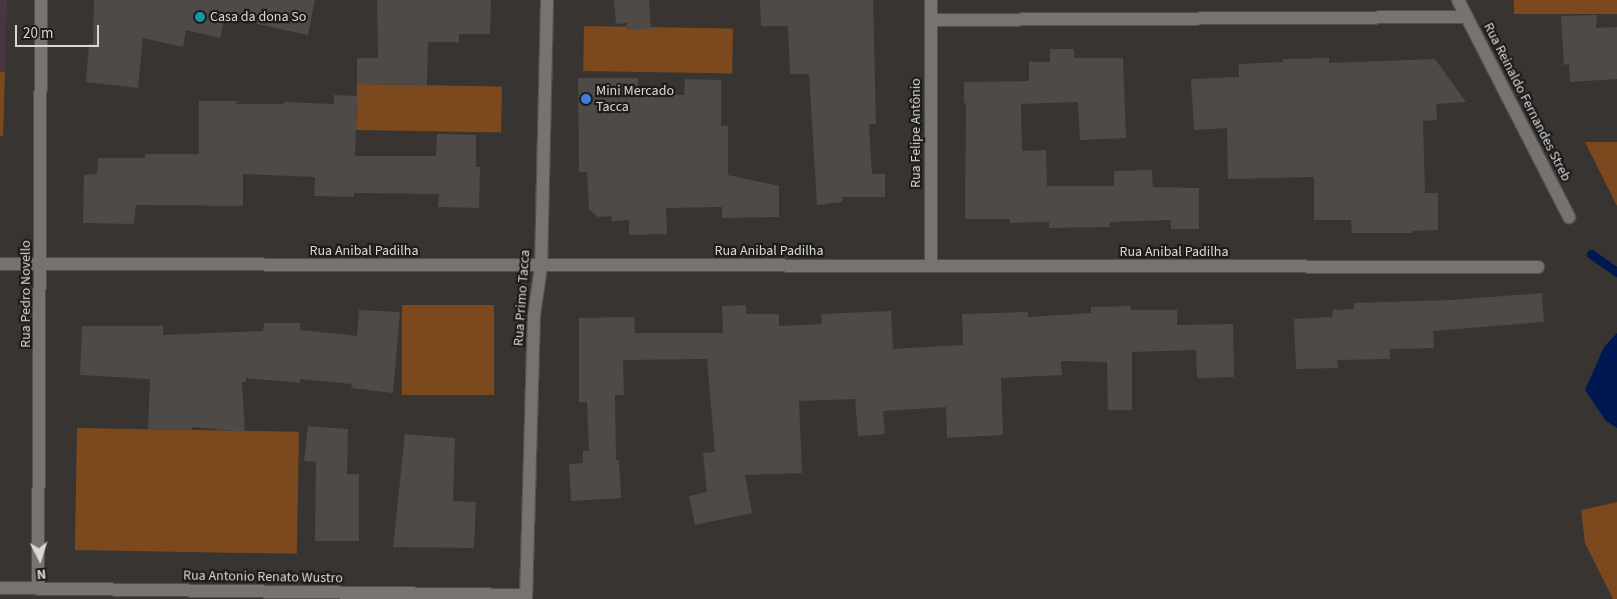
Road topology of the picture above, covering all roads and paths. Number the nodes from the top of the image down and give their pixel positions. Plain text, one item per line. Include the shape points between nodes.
1 (41, 0) edge
2 (547, 0) edge
3 (931, 0) edge
4 (1458, 0) edge
5 (1467, 17) junction
6 (931, 20) junction
7 (1569, 217) dead end
8 (0, 264) edge
9 (41, 264) junction
10 (931, 266) junction
11 (541, 267) junction
12 (1538, 267) dead end
13 (0, 588) edge
14 (38, 588) junction
15 (526, 597) edge

1 - 9 street, Rua Pedro Novello
2 - 11 street, Rua Primo Tacca
3 - 6 street, Rua Felipe Antônio
4 - 5 street, Rua Reinaldo Fernandes Streb
5 - 6 street
5 - 7 street, Rua Reinaldo Fernandes Streb
6 - 10 street, Rua Felipe Antônio
8 - 9 street, Rua Anibal Padilha
9 - 11 street, Rua Anibal Padilha
9 - 14 street, Rua Pedro Novello
10 - 11 street, Rua Anibal Padilha
10 - 12 street, Rua Anibal Padilha
11 - 15 street, Rua Primo Tacca via 534,315
13 - 14 street, Rua Antonio Renato Wustro
14 - 15 street, Rua Antonio Renato Wustro

